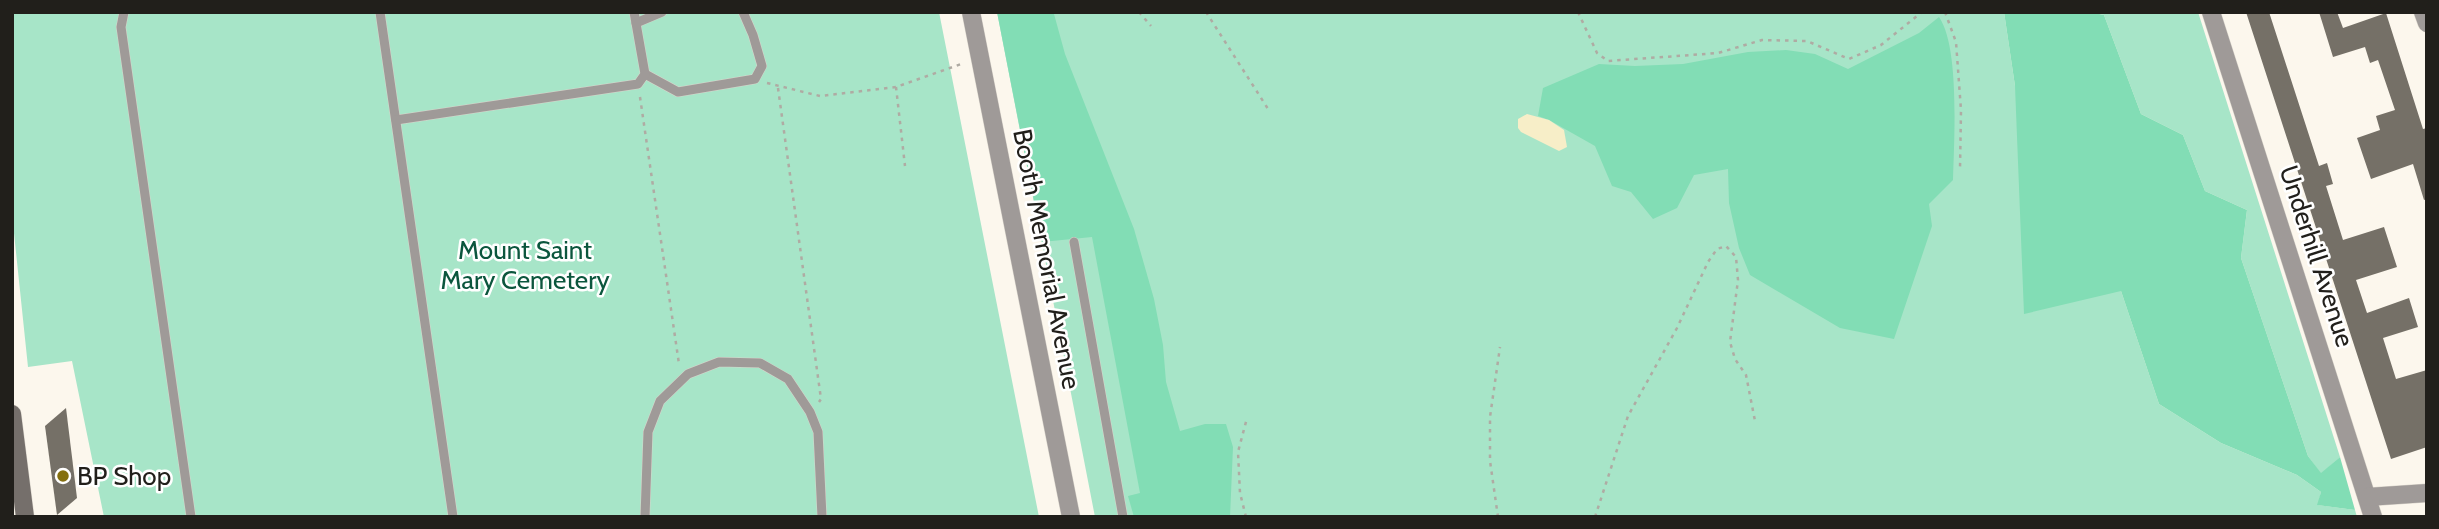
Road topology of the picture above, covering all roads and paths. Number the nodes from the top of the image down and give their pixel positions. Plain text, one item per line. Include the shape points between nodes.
1 (124, 12) edge
2 (380, 12) edge
3 (634, 12) edge
4 (662, 12) edge
5 (743, 12) edge
6 (971, 12) edge
7 (1139, 12) edge
8 (1206, 12) edge
9 (1510, 12) edge
10 (1527, 12) edge
11 (1578, 12) edge
12 (1922, 12) edge
13 (1945, 12) edge
14 (2211, 12) edge
15 (2423, 12) edge
16 (636, 23) junction
17 (2427, 23) edge
18 (1151, 26) dead end
19 (964, 63) dead end
20 (645, 75) junction
21 (755, 79) junction
22 (638, 84) junction
23 (778, 88) junction
24 (896, 88) junction
25 (1270, 112) dead end
26 (396, 120) junction
27 (905, 166) dead end
28 (1959, 169) dead end
29 (1074, 242) dead end
30 (1500, 347) dead end
31 (682, 380) junction
32 (810, 412) junction
33 (12, 414) edge
34 (1247, 418) dead end
35 (1755, 421) dead end
36 (2427, 493) edge
37 (2367, 498) junction
38 (25, 517) edge
39 (191, 517) edge
40 (453, 517) edge
41 (645, 517) edge
42 (822, 517) edge
43 (1071, 517) edge
44 (1123, 517) edge
45 (1245, 517) edge
46 (1498, 517) edge
47 (1595, 517) edge
48 (2373, 517) edge

1 - 39 lane via 121,27
2 - 26 lane
3 - 16 lane
4 - 16 lane
5 - 21 lane via 762,66
6 - 43 street, Booth Memorial Avenue
7 - 18 path
8 - 25 path
9 - 10 path
11 - 12 path via 1597,53 1608,61 1718,53 1762,40 1807,41 1849,58 1881,44
13 - 28 path via 1956,43
14 - 37 street, Underhill Avenue
15 - 17 street
16 - 20 lane
19 - 24 path
20 - 21 lane via 678,92
20 - 22 lane
21 - 23 path
22 - 26 lane
22 - 31 path
23 - 24 path via 820,96
23 - 32 path via 821,399
24 - 27 path
26 - 40 lane
29 - 44 lane
30 - 46 path via 1490,417 1490,461
31 - 32 lane via 719,362 760,363 788,379
31 - 41 lane via 660,401 648,432
32 - 42 lane via 818,432
33 - 38 main road
34 - 45 path via 1238,452
35 - 47 path via 1746,374 1730,342 1738,280 1736,257 1726,246 1708,261 1628,416
36 - 37 street
37 - 48 street, Underhill Avenue

